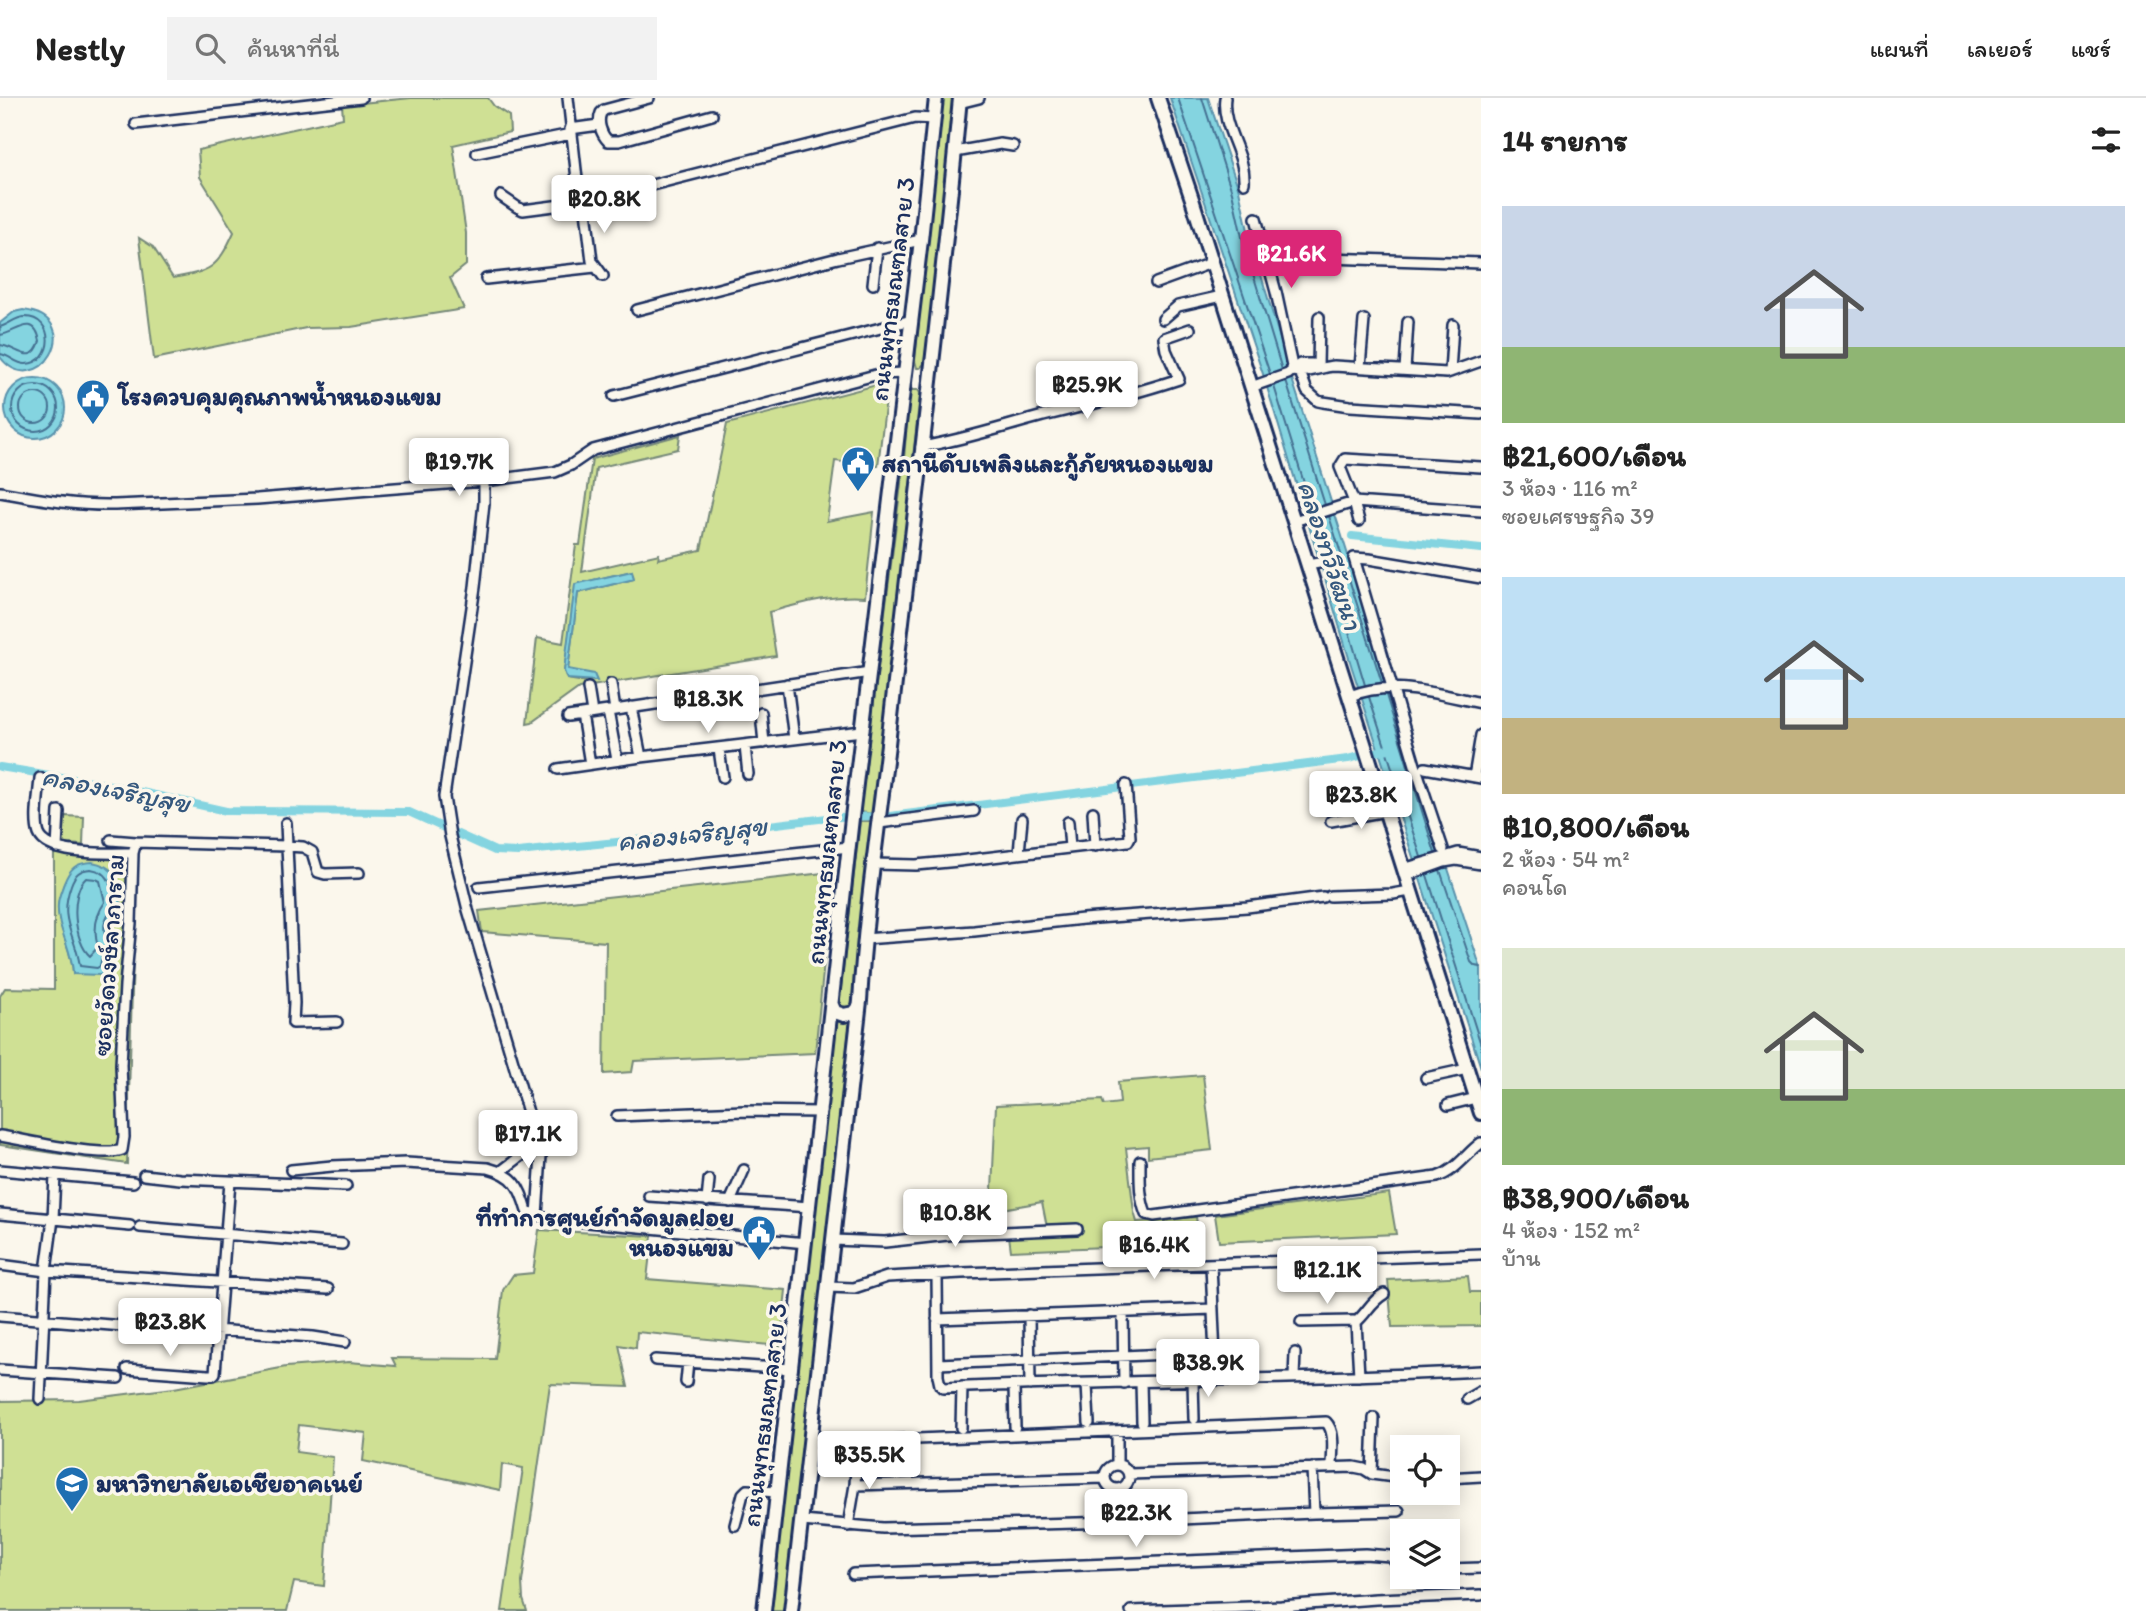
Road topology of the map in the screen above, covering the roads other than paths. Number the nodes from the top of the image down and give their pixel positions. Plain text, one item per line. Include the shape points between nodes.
1 (361, 98) edge
2 (568, 98) edge
3 (649, 98) edge
4 (936, 98) edge
5 (979, 98) edge
6 (1158, 98) edge
7 (1226, 98) edge
8 (960, 100) edge
9 (712, 115) dead end
10 (934, 119) junction
11 (136, 124) dead end
12 (599, 125) junction
13 (571, 131) junction
14 (1013, 146) dead end
15 (955, 152) junction
16 (477, 153) dead end
17 (1244, 183) dead end
18 (501, 196) dead end
19 (585, 202) junction
20 (1255, 218) dead end
21 (921, 240) junction
22 (877, 248) junction
23 (1266, 257) junction
24 (1211, 263) junction
25 (1481, 263) edge
26 (595, 267) junction
27 (603, 276) dead end
28 (486, 279) dead end
29 (1156, 282) dead end
30 (873, 284) dead end
31 (1222, 296) junction
32 (638, 310) dead end
33 (1319, 317) dead end
34 (1163, 319) dead end
35 (912, 320) junction
36 (1364, 320) dead end
37 (1408, 322) dead end
38 (1453, 325) dead end
39 (1191, 329) dead end
40 (1481, 361) edge
41 (1318, 367) junction
42 (1360, 367) junction
43 (1405, 370) junction
44 (1294, 372) junction
45 (1450, 372) junction
46 (906, 373) junction
47 (930, 374) junction
48 (1251, 387) junction
49 (614, 396) dead end
50 (1481, 414) edge
51 (922, 447) junction
52 (1481, 467) edge
53 (484, 481) junction
54 (0, 492) edge
55 (1354, 502) junction
56 (1481, 511) edge
57 (1294, 521) junction
58 (1359, 521) dead end
59 (1324, 562) dead end
60 (1308, 565) junction
61 (1481, 578) edge
62 (870, 672) junction
63 (611, 684) dead end
64 (787, 684) junction
65 (1391, 687) junction
66 (587, 688) dead end
67 (1350, 696) junction
68 (1481, 703) edge
69 (631, 707) junction
70 (611, 710) junction
71 (761, 713) dead end
72 (587, 714) junction
73 (568, 717) dead end
74 (862, 731) junction
75 (1481, 735) edge
76 (794, 739) junction
77 (764, 743) junction
78 (745, 746) junction
79 (719, 749) junction
80 (640, 757) junction
81 (617, 760) junction
82 (590, 764) junction
83 (1425, 768) dead end
84 (558, 769) dead end
85 (748, 774) dead end
86 (723, 777) dead end
87 (1478, 777) edge
88 (40, 778) dead end
89 (1126, 788) dead end
90 (59, 811) dead end
91 (974, 811) dead end
92 (1386, 811) junction
93 (1093, 812) dead end
94 (879, 818) junction
95 (1022, 819) dead end
96 (1331, 821) dead end
97 (1068, 822) dead end
98 (286, 823) dead end
99 (111, 840) dead end
100 (136, 842) junction
101 (287, 846) junction
102 (1095, 846) junction
103 (849, 847) junction
104 (57, 848) junction
105 (1070, 848) junction
106 (133, 853) junction
107 (1019, 853) junction
108 (1444, 856) junction
109 (1481, 857) edge
110 (1481, 863) edge
111 (873, 864) junction
112 (1404, 872) junction
113 (359, 873) dead end
114 (479, 887) dead end
115 (1410, 891) junction
116 (863, 939) junction
117 (832, 1005) junction
118 (859, 1007) junction
119 (337, 1022) dead end
120 (1467, 1069) junction
121 (1426, 1078) dead end
122 (1476, 1098) junction
123 (1448, 1105) dead end
124 (821, 1112) junction
125 (1481, 1113) edge
126 (617, 1116) dead end
127 (0, 1136) edge
128 (1481, 1143) edge
129 (537, 1144) junction
130 (1140, 1161) dead end
131 (0, 1170) edge
132 (291, 1170) dead end
133 (744, 1170) dead end
134 (500, 1172) junction
135 (55, 1175) junction
136 (144, 1175) dead end
137 (709, 1181) dead end
138 (133, 1182) dead end
139 (230, 1182) junction
140 (346, 1186) dead end
141 (649, 1196) dead end
142 (707, 1201) junction
143 (730, 1202) junction
144 (810, 1208) junction
145 (0, 1214) edge
146 (537, 1215) junction
147 (53, 1219) junction
148 (1077, 1229) dead end
149 (226, 1234) junction
150 (833, 1240) junction
151 (806, 1243) junction
152 (342, 1244) dead end
153 (1481, 1254) edge
154 (0, 1265) edge
155 (1211, 1265) junction
156 (46, 1271) junction
157 (937, 1275) junction
158 (223, 1282) junction
159 (828, 1287) junction
160 (328, 1289) dead end
161 (1384, 1294) dead end
162 (1213, 1309) junction
163 (1123, 1313) junction
164 (0, 1315) edge
165 (1029, 1315) junction
166 (45, 1319) junction
167 (937, 1319) junction
168 (1301, 1322) dead end
169 (1356, 1322) junction
170 (218, 1331) junction
171 (345, 1342) dead end
172 (1214, 1352) junction
173 (1295, 1353) dead end
174 (1124, 1357) junction
175 (655, 1360) dead end
176 (688, 1362) junction
177 (1029, 1362) junction
178 (938, 1364) junction
179 (127, 1369) dead end
180 (792, 1369) junction
181 (0, 1370) edge
182 (1481, 1371) edge
183 (41, 1373) junction
184 (1359, 1376) junction
185 (1294, 1377) junction
186 (118, 1378) dead end
187 (1216, 1380) junction
188 (1193, 1381) junction
189 (686, 1382) dead end
190 (1141, 1382) junction
191 (1124, 1383) junction
192 (1087, 1384) junction
193 (1030, 1385) junction
194 (1014, 1386) junction
195 (962, 1387) junction
196 (1481, 1391) edge
197 (40, 1399) dead end
198 (1467, 1399) dead end
199 (1374, 1418) dead end
200 (1194, 1419) dead end
201 (1142, 1422) dead end
202 (1088, 1423) dead end
203 (1015, 1427) dead end
204 (961, 1428) dead end
205 (1116, 1431) junction
206 (1117, 1465) junction
207 (1332, 1467) junction
208 (1312, 1468) junction
209 (1129, 1474) junction
210 (1372, 1475) junction
211 (1481, 1476) edge
212 (1390, 1477) edge
213 (1460, 1477) edge
214 (1105, 1478) junction
215 (855, 1485) junction
216 (1116, 1490) junction
217 (778, 1492) junction
218 (1399, 1511) dead end
219 (1314, 1513) junction
220 (802, 1521) junction
221 (1116, 1522) junction
222 (735, 1525) dead end
223 (848, 1526) junction
224 (1390, 1556) edge
225 (1481, 1568) edge
226 (1460, 1569) edge
227 (853, 1574) dead end
228 (1481, 1595) edge
229 (764, 1611) edge
230 (791, 1611) edge
231 (1131, 1611) edge

1 - 11 street
2 - 13 street
3 - 12 street via 604,110
4 - 10 main road, ถนนพุทธมณฑลสาย 3
5 - 8 street
6 - 24 main road
7 - 17 street via 1225,114
8 - 15 main road, ถนนพุทธมณฑลสาย 3
9 - 12 street via 612,142
10 - 19 street via 915,118
10 - 21 main road, ถนนพุทธมณฑลสาย 3
12 - 13 street
13 - 16 street
13 - 19 street via 579,195
14 - 15 street
15 - 47 main road, ถนนพุทธมณฑลสาย 3
18 - 19 street via 523,210
19 - 26 street
20 - 23 street
21 - 22 street
21 - 35 main road, ถนนพุทธมณฑลสาย 3
22 - 30 street
22 - 32 street
23 - 25 street
23 - 44 street
24 - 29 street
24 - 31 main road
26 - 27 street
26 - 28 street
31 - 34 street via 1178,306
31 - 48 main road
33 - 41 street
35 - 46 main road, ถนนพุทธมณฑลสาย 3
35 - 49 street
36 - 42 street
37 - 43 street
38 - 45 street
39 - 51 street via 1164,338 1179,379
40 - 45 street
41 - 42 street
41 - 44 street
42 - 43 street
43 - 45 street
44 - 48 street
44 - 50 street via 1318,401
46 - 47 main road
46 - 53 street via 879,374 593,450 555,472
46 - 62 main road, ถนนพุทธมณฑลสาย 3
47 - 51 main road, ถนนพุทธมณฑลสาย 3
48 - 57 main road
51 - 94 main road, ถนนพุทธมณฑลสาย 3
52 - 55 street via 1345,459 1340,467
53 - 54 street via 115,505 54,502
53 - 129 street via 475,587 444,797 468,910
55 - 56 street
55 - 57 street
55 - 58 street
57 - 60 main road
59 - 60 street
60 - 67 main road
61 - 65 street via 1354,558
62 - 64 street
62 - 74 main road, ถนนพุทธมณฑลสาย 3
63 - 70 street
64 - 69 street
64 - 76 street
65 - 67 street
65 - 68 street
65 - 108 street
66 - 72 street
67 - 92 main road
69 - 70 street
69 - 80 street
70 - 72 street
70 - 81 street
71 - 77 street
72 - 73 street
72 - 82 street
74 - 76 street
74 - 103 main road, ถนนพุทธมณฑลสาย 3
75 - 87 street
76 - 77 street
77 - 78 street
78 - 79 street
78 - 85 street
79 - 80 street
79 - 86 street
80 - 81 street
81 - 82 street
82 - 84 street
83 - 87 street
88 - 104 street via 37,828 46,844
89 - 102 street via 1130,840
90 - 104 street
91 - 94 street
92 - 96 street
92 - 112 main road
93 - 102 street
94 - 111 main road, ถนนพุทธมณฑลสาย 3
95 - 107 street
97 - 105 street
98 - 101 street
99 - 100 street
100 - 101 street, ซอยวัดวงษ์ลาภาราม
100 - 106 street, ซอยวัดวงษ์ลาภาราม
101 - 113 street via 312,852 318,872
101 - 119 street via 293,1023
102 - 105 street
103 - 114 street
103 - 117 main road, ถนนพุทธมณฑลสาย 3
104 - 106 street
105 - 107 street
106 - 127 street, ซอยวัดวงษ์ลาภาราม via 121,1065 122,1150 77,1149
107 - 111 street via 916,865
108 - 109 street via 1463,853
108 - 110 street
108 - 112 street
111 - 116 main road, ถนนพุทธมณฑลสาย 3
112 - 115 main road
115 - 116 street
115 - 120 main road
116 - 118 main road, ถนนพุทธมณฑลสาย 3
117 - 118 main road via 844,1015
117 - 124 main road, ถนนพุทธมณฑลสาย 3
118 - 150 main road, ถนนพุทธมณฑลสาย 3
120 - 121 street
120 - 122 main road
122 - 123 street
122 - 125 main road
124 - 126 street
124 - 144 main road, ถนนพุทธมณฑลสาย 3
128 - 130 street via 1437,1177 1154,1216 1143,1209
129 - 134 street
129 - 146 street via 541,1170
131 - 135 street
132 - 134 street via 405,1163
133 - 143 street
134 - 146 street via 516,1182 527,1211
135 - 138 street
135 - 147 street
136 - 139 street
137 - 142 street
139 - 140 street
139 - 149 street
141 - 142 street
142 - 143 street
143 - 144 street
144 - 151 main road, ถนนพุทธมณฑลสาย 3
145 - 147 street
146 - 151 street
147 - 149 street
147 - 156 street
148 - 150 street via 885,1242
149 - 152 street
149 - 158 street
150 - 159 main road, ถนนพุทธมณฑลสาย 3
151 - 180 main road, ถนนพุทธมณฑลสาย 3
153 - 155 street
154 - 156 street
155 - 157 street
155 - 162 street
156 - 158 street
156 - 166 street
157 - 159 street via 887,1277 854,1289
157 - 167 street
158 - 160 street
158 - 170 street
159 - 220 main road, ถนนพุทธมณฑลสาย 3
161 - 169 street via 1375,1298
162 - 163 street
162 - 172 street
163 - 165 street
163 - 174 street
164 - 166 street
165 - 167 street
165 - 177 street
166 - 170 street
166 - 183 street
167 - 178 street
168 - 169 street
169 - 184 street
170 - 171 street
170 - 179 street via 213,1375
172 - 174 street
172 - 187 street
173 - 185 street
174 - 177 street
174 - 191 street
175 - 176 street
176 - 180 street
176 - 189 street
177 - 178 street
177 - 193 street
178 - 195 street via 943,1388
180 - 217 main road, ถนนพุทธมณฑลสาย 3
181 - 183 street
182 - 184 street
183 - 186 street
183 - 197 street
184 - 185 street
185 - 187 street
187 - 188 street
188 - 190 street
188 - 200 street
190 - 191 street
190 - 201 street
191 - 192 street
192 - 193 street
192 - 202 street
193 - 194 street
194 - 195 street
194 - 203 street
195 - 204 street
196 - 198 street
199 - 210 street
205 - 206 street
205 - 207 street via 1326,1422 1332,1432
205 - 215 street via 869,1441 858,1450
206 - 209 street
206 - 214 street via 1108,1469
207 - 208 street
207 - 210 street via 1364,1469
208 - 209 street
208 - 219 street
209 - 216 street via 1125,1487
210 - 212 street
211 - 213 street
214 - 215 street
214 - 216 street
215 - 223 street
216 - 221 street
217 - 222 street via 747,1490
217 - 229 main road, ถนนพุทธมณฑลสาย 3
218 - 219 street
219 - 221 street
220 - 223 street
220 - 230 main road, ถนนพุทธมณฑลสาย 3
221 - 223 street
224 - 227 street
225 - 226 street
228 - 231 street

